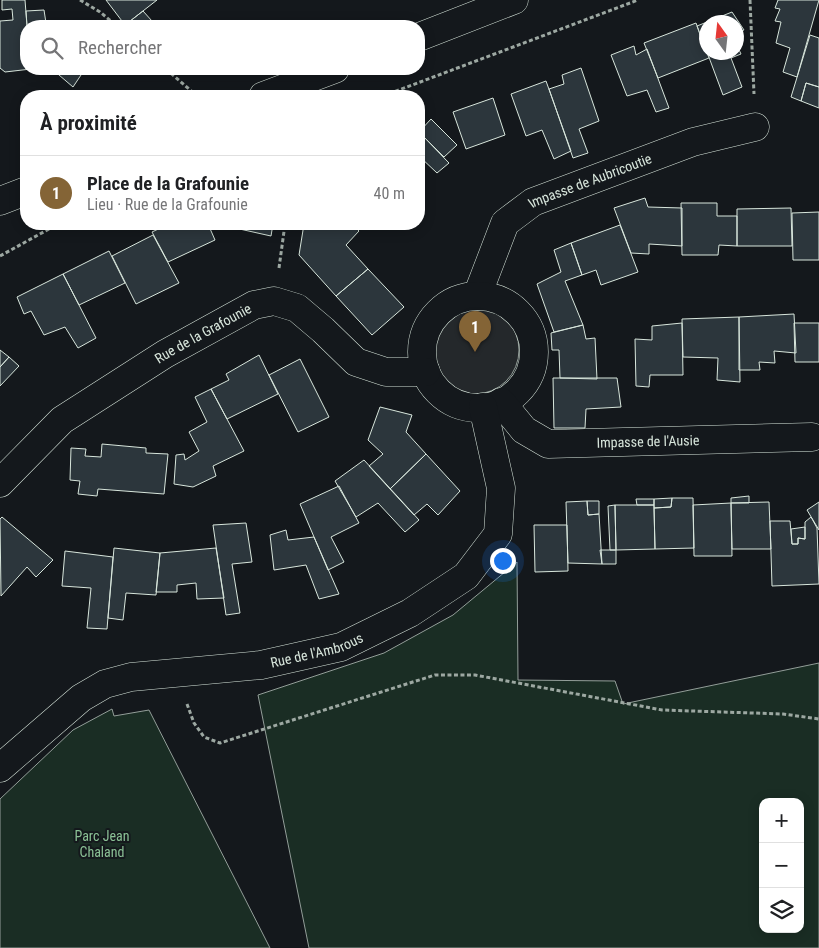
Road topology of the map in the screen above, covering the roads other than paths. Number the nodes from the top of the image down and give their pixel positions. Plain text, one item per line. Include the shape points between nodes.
1 (514, 0) edge
2 (425, 35) edge
3 (319, 75) edge
4 (279, 90) edge
5 (755, 127) road end
6 (20, 194) edge
7 (0, 202) edge
8 (477, 296) junction
9 (426, 372) junction
10 (492, 405) junction
11 (812, 437) dead end
12 (0, 483) edge
13 (0, 768) edge

1 - 2 street
3 - 4 street
5 - 8 street, Impasse de Aubricoutie via 693,142 532,202 505,223
6 - 7 street
8 - 9 street via 459,299 443,307 431,321 424,337 422,355
8 - 10 street via 496,298 513,308 533,339 534,358 528,376 516,392
9 - 10 street via 435,388 449,399 465,406
9 - 12 street, Rue de la Grafounie via 386,372 356,362 297,308 274,301 254,305 165,354 62,420
10 - 11 street, Impasse de l'Ausie via 548,444
10 - 13 street, Rue de l'Ambrous via 501,488 498,534 466,576 410,612 341,647 261,665 132,677 104,684 81,698

